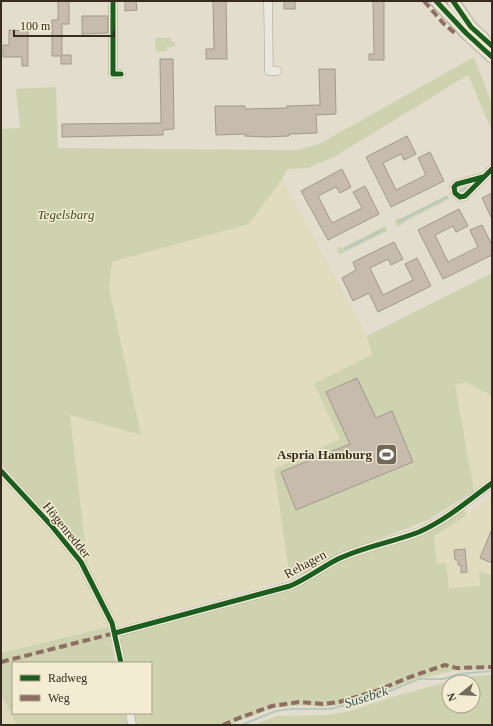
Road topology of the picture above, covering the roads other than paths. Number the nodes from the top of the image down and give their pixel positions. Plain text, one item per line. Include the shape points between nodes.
1 (112, 1) edge
2 (268, 1) edge
3 (436, 1) edge
4 (453, 1) edge
5 (492, 46) edge
6 (492, 58) edge
7 (277, 71) dead end
8 (121, 74) dead end
9 (492, 169) edge
10 (483, 177) dead end
11 (1, 472) edge
12 (492, 483) edge
13 (115, 633) junction
14 (120, 662) edge
15 (130, 714) edge
16 (132, 725) edge

1 - 8 street via 113,74
2 - 7 street via 269,71
3 - 6 main road
4 - 5 main road via 471,27
9 - 10 street
11 - 13 street, Högenredder via 78,558 101,600
12 - 13 street, Rehagen via 453,513 432,525 339,559 290,586
13 - 14 street, Högenredder
15 - 16 street

